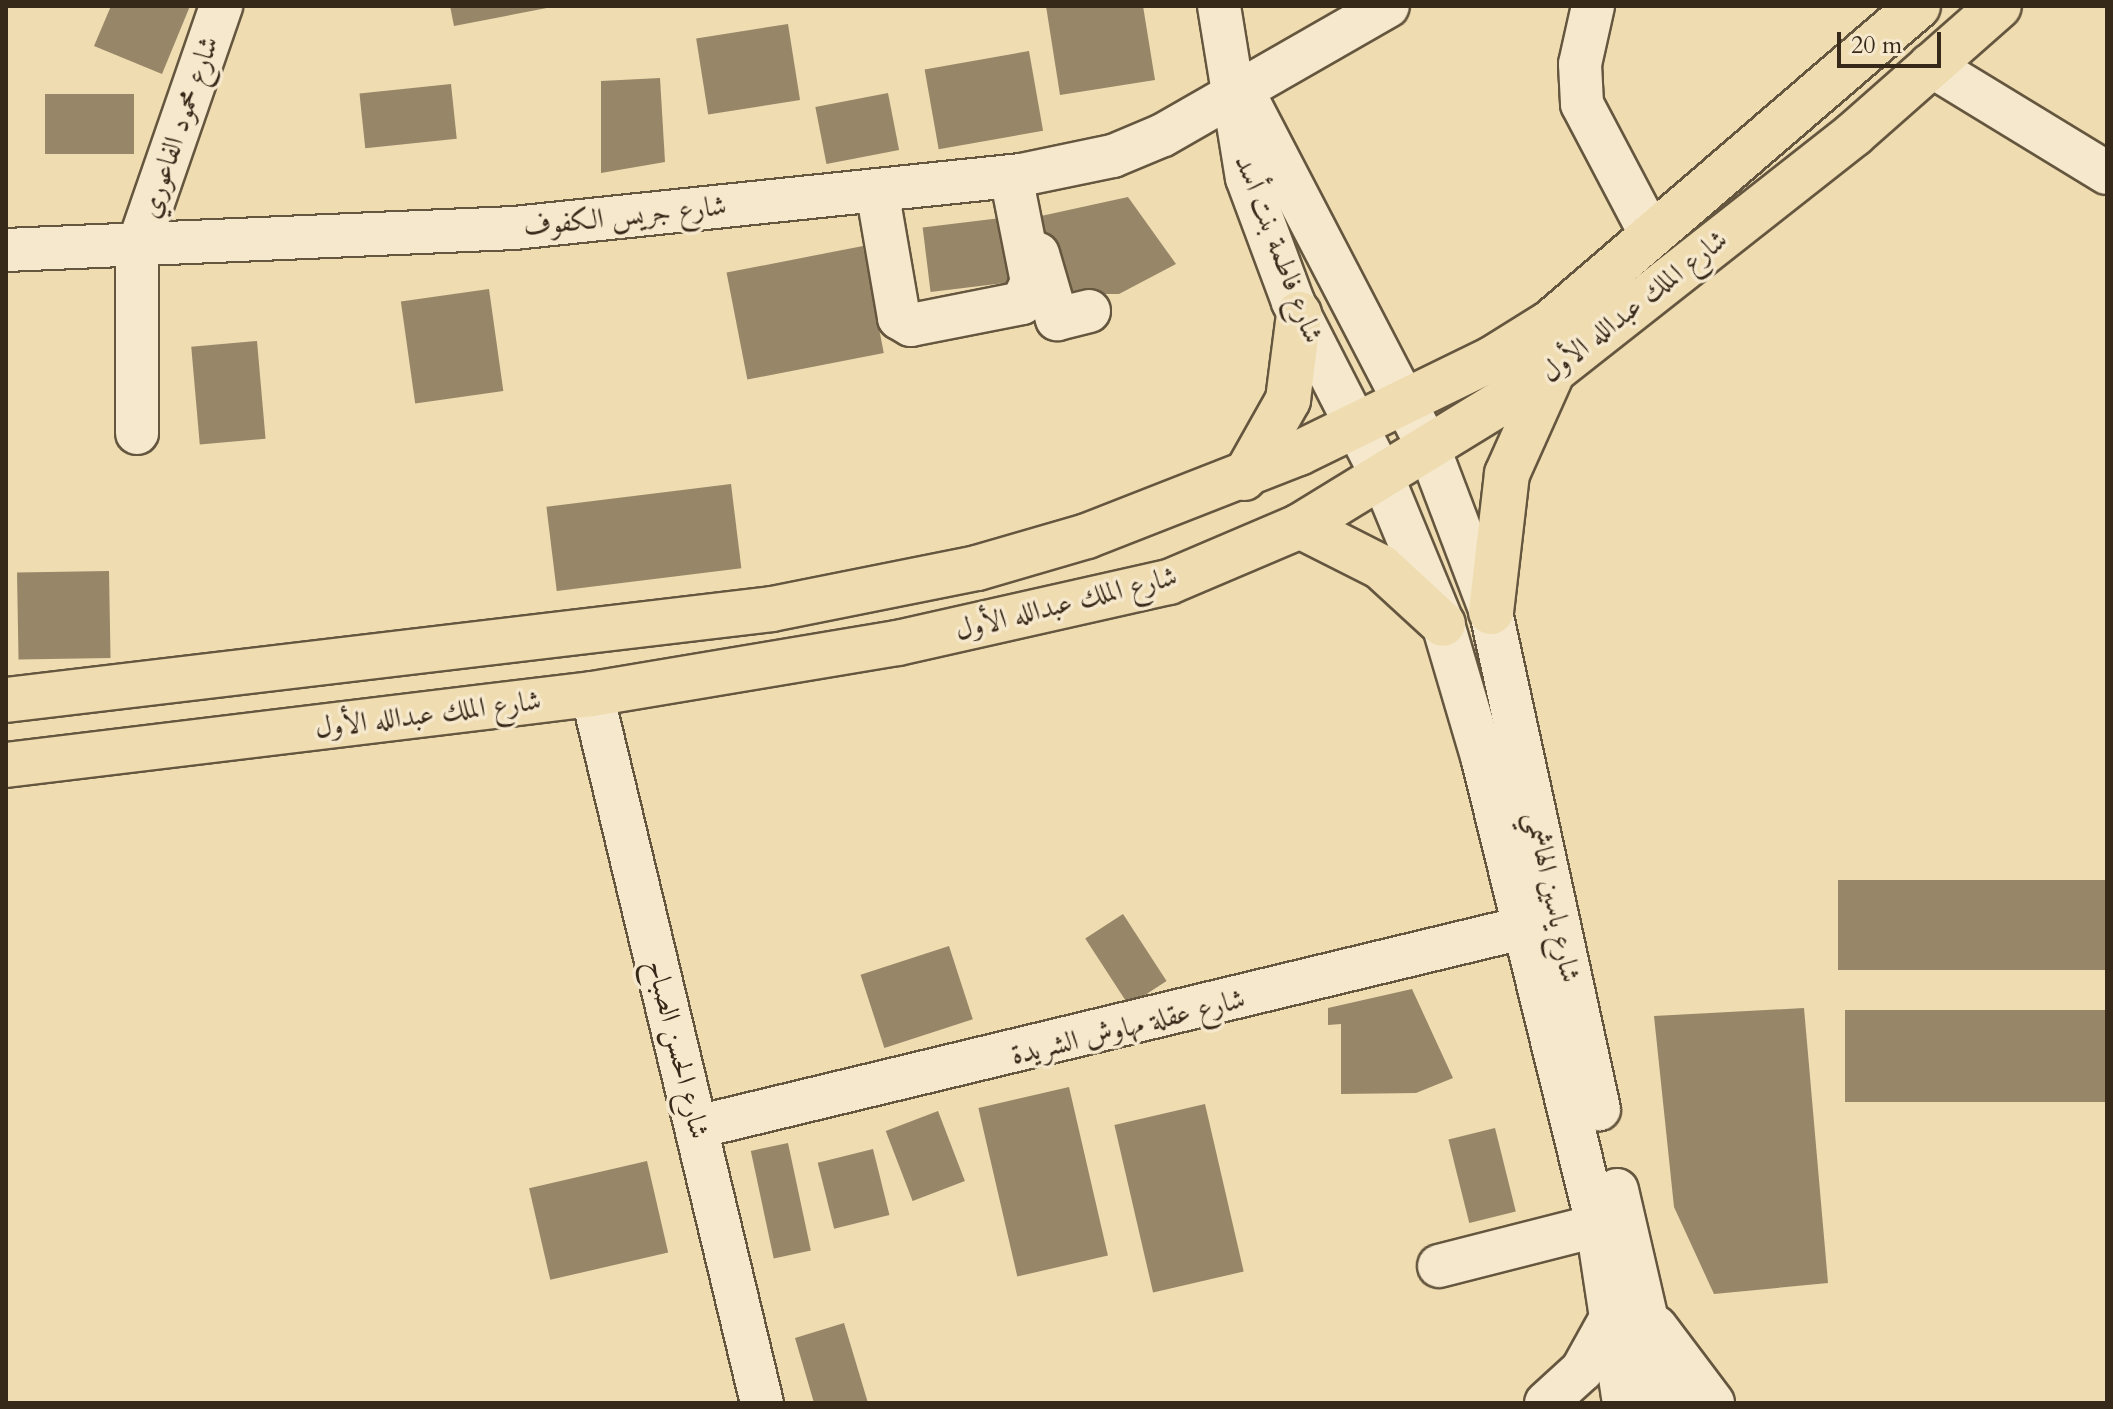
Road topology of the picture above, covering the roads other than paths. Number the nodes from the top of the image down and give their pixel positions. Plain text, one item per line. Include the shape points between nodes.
1 (221, 6) edge
2 (1219, 6) edge
3 (1388, 6) edge
4 (1593, 6) edge
5 (1918, 6) edge
6 (1999, 6) edge
7 (1930, 65) junction
8 (1234, 85) junction
9 (2107, 173) edge
10 (1016, 175) junction
11 (877, 190) junction
12 (1651, 235) junction
13 (137, 249) junction
14 (6, 250) edge
15 (1089, 311) dead end
16 (1299, 314) junction
17 (1553, 371) junction
18 (1405, 401) junction
19 (1353, 427) junction
20 (137, 433) dead end
21 (1430, 451) junction
22 (1382, 476) junction
23 (1244, 478) junction
24 (1300, 526) junction
25 (1491, 612) junction
26 (1443, 624) junction
27 (592, 694) junction
28 (6, 700) edge
29 (6, 765) edge
30 (1542, 922) junction
31 (697, 1127) junction
32 (1610, 1222) junction
33 (1439, 1266) dead end
34 (1632, 1319) junction
35 (762, 1403) edge
36 (1546, 1403) edge
37 (1624, 1403) edge
38 (1666, 1403) edge
39 (1713, 1403) edge

1 - 13 street, شارع محمود الفاعوري
2 - 8 street, شارع فاطمة بنت أسد
3 - 8 street, شارع جريس الكفوف
4 - 12 street via 1580,64 1582,104
5 - 12 main road, شارع الملك عبدالله الأول
6 - 7 main road, شارع الملك عبدالله الأول
7 - 9 street
7 - 17 main road, شارع الملك عبدالله الأول via 1854,134
8 - 10 street, شارع جريس الكفوف via 1113,156
8 - 16 street, شارع فاطمة بنت أسد via 1247,178
8 - 18 street, شارع فاطمة بنت أسد
10 - 11 street, شارع جريس الكفوف
10 - 11 street via 1032,282 1022,303 911,325 899,318
10 - 15 street via 1050,310 1057,319
11 - 13 street, شارع جريس الكفوف via 514,228
12 - 18 main road, شارع الملك عبدالله الأول via 1551,322
13 - 14 street, شارع جريس الكفوف
13 - 20 street, شارع محمود الفاعوري
16 - 19 street, شارع فاطمة بنت أسد
16 - 23 main road via 1288,400
17 - 21 main road, شارع الملك عبدالله الأول
17 - 25 main road via 1507,474
18 - 19 main road, شارع الملك عبدالله الأول
18 - 21 street, شارع ياسين الهاشمي
19 - 22 street, شارع ياسين الهاشمي
19 - 23 main road, شارع الملك عبدالله الأول
21 - 22 main road, شارع الملك عبدالله الأول
21 - 25 street, شارع ياسين الهاشمي
22 - 24 main road, شارع الملك عبدالله الأول
22 - 26 street, شارع ياسين الهاشمي
23 - 28 main road, شارع الملك عبدالله الأول via 1030,555 772,609
24 - 26 main road via 1381,567
24 - 27 main road, شارع الملك عبدالله الأول via 1169,582 898,643
25 - 30 street, شارع ياسين الهاشمي
26 - 30 street, شارع ياسين الهاشمي
27 - 29 main road, شارع الملك عبدالله الأول
27 - 31 street, شارع الحسن الصباح
30 - 31 street, شارع عقلة مهاوش الشريدة
30 - 32 street, شارع ياسين الهاشمي
31 - 35 street, شارع الحسن الصباح
32 - 33 street
32 - 34 street, شارع ياسين الهاشمي
34 - 36 street
34 - 37 street, شارع ياسين الهاشمي
34 - 38 street, شارع ياسين الهاشمي
34 - 39 street

